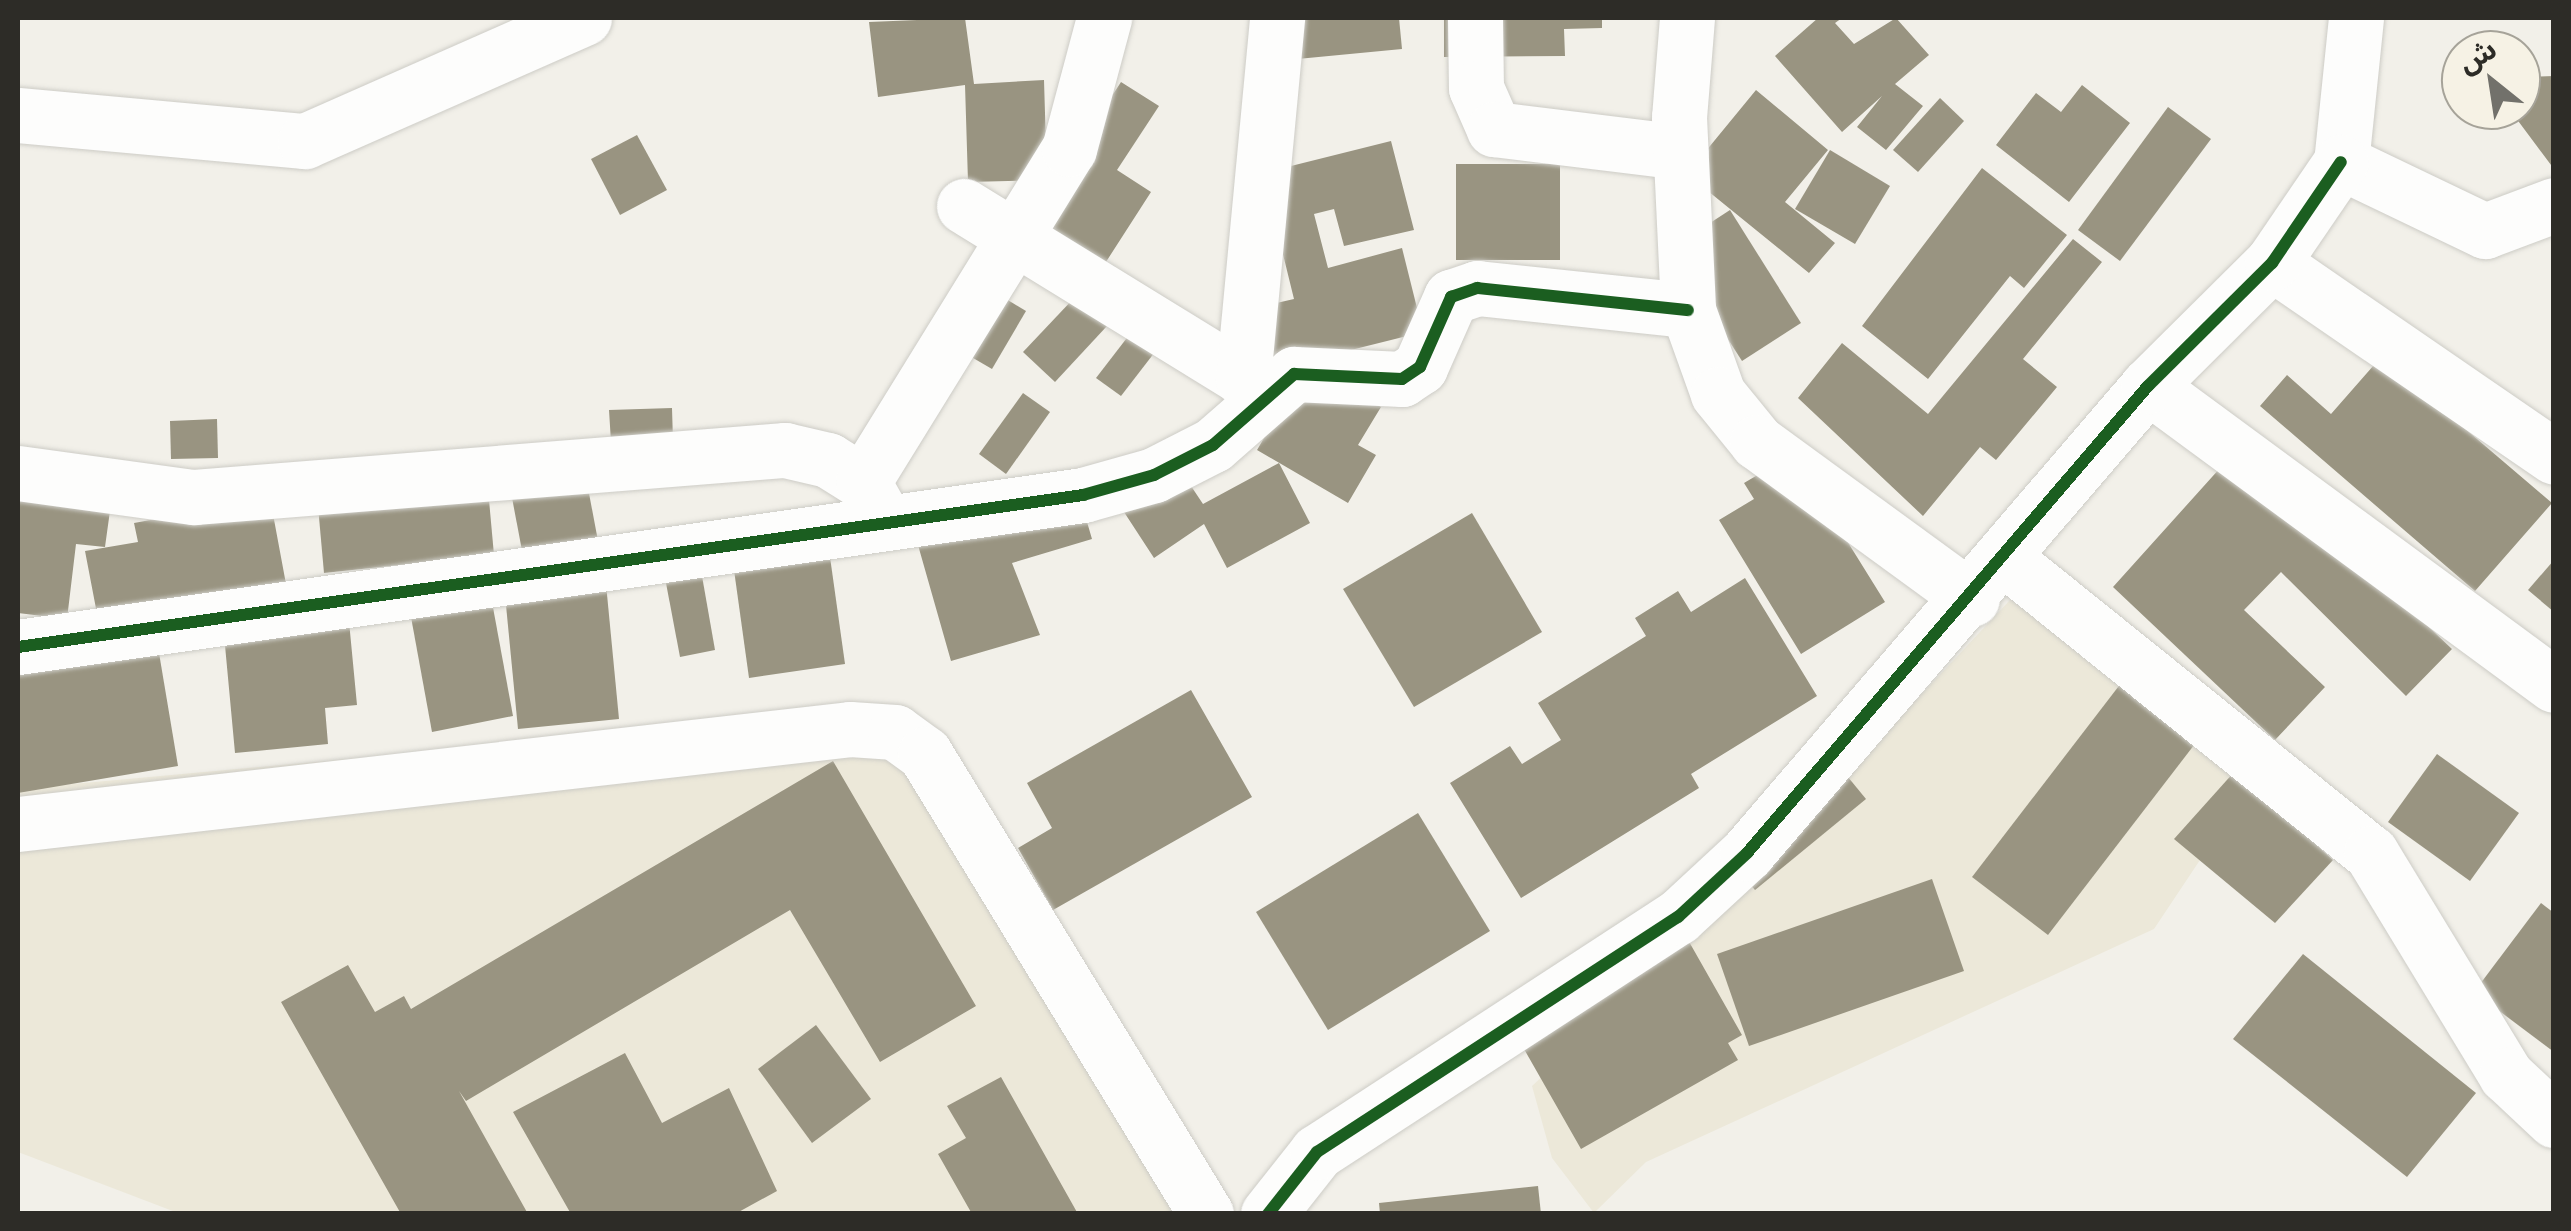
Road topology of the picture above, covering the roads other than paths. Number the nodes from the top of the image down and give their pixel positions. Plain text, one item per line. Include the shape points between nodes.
1 (584, 18) edge
2 (1104, 18) edge
3 (1278, 18) edge
4 (1474, 18) edge
5 (1646, 18) edge
6 (2356, 18) edge
7 (1685, 42) edge
8 (18, 114) edge
9 (1680, 152) junction
10 (2341, 162) junction
11 (2554, 205) edge
12 (964, 206) dead end
13 (1018, 242) junction
14 (2272, 264) junction
15 (1688, 310) junction
16 (1255, 386) junction
17 (2148, 386) junction
18 (2554, 456) edge
19 (18, 472) edge
20 (874, 502) junction
21 (1988, 579) junction
22 (18, 647) edge
23 (2554, 685) edge
24 (18, 824) edge
25 (2554, 1120) edge
26 (1206, 1214) edge
27 (1268, 1214) edge

1 - 8 street via 305,141
2 - 13 street via 1069,149
3 - 16 street
4 - 9 street via 1476,88 1494,129
5 - 7 street via 1662,50
6 - 10 street
7 - 9 street
9 - 15 street
10 - 11 street via 2486,231
10 - 14 street
12 - 13 street
13 - 16 street
13 - 20 street
14 - 17 street
14 - 18 street
15 - 16 street via 1477,288 1450,297 1420,367 1402,378 1328,370
15 - 21 street via 1733,420
16 - 20 street via 1212,445 1154,475 1083,495
17 - 21 street
17 - 23 street
19 - 20 street via 194,496 281,494 786,450 828,460
20 - 22 street
21 - 25 street via 2371,852 2506,1076
21 - 27 street via 1678,917 1318,1152
24 - 26 street via 850,729 895,732 926,754

